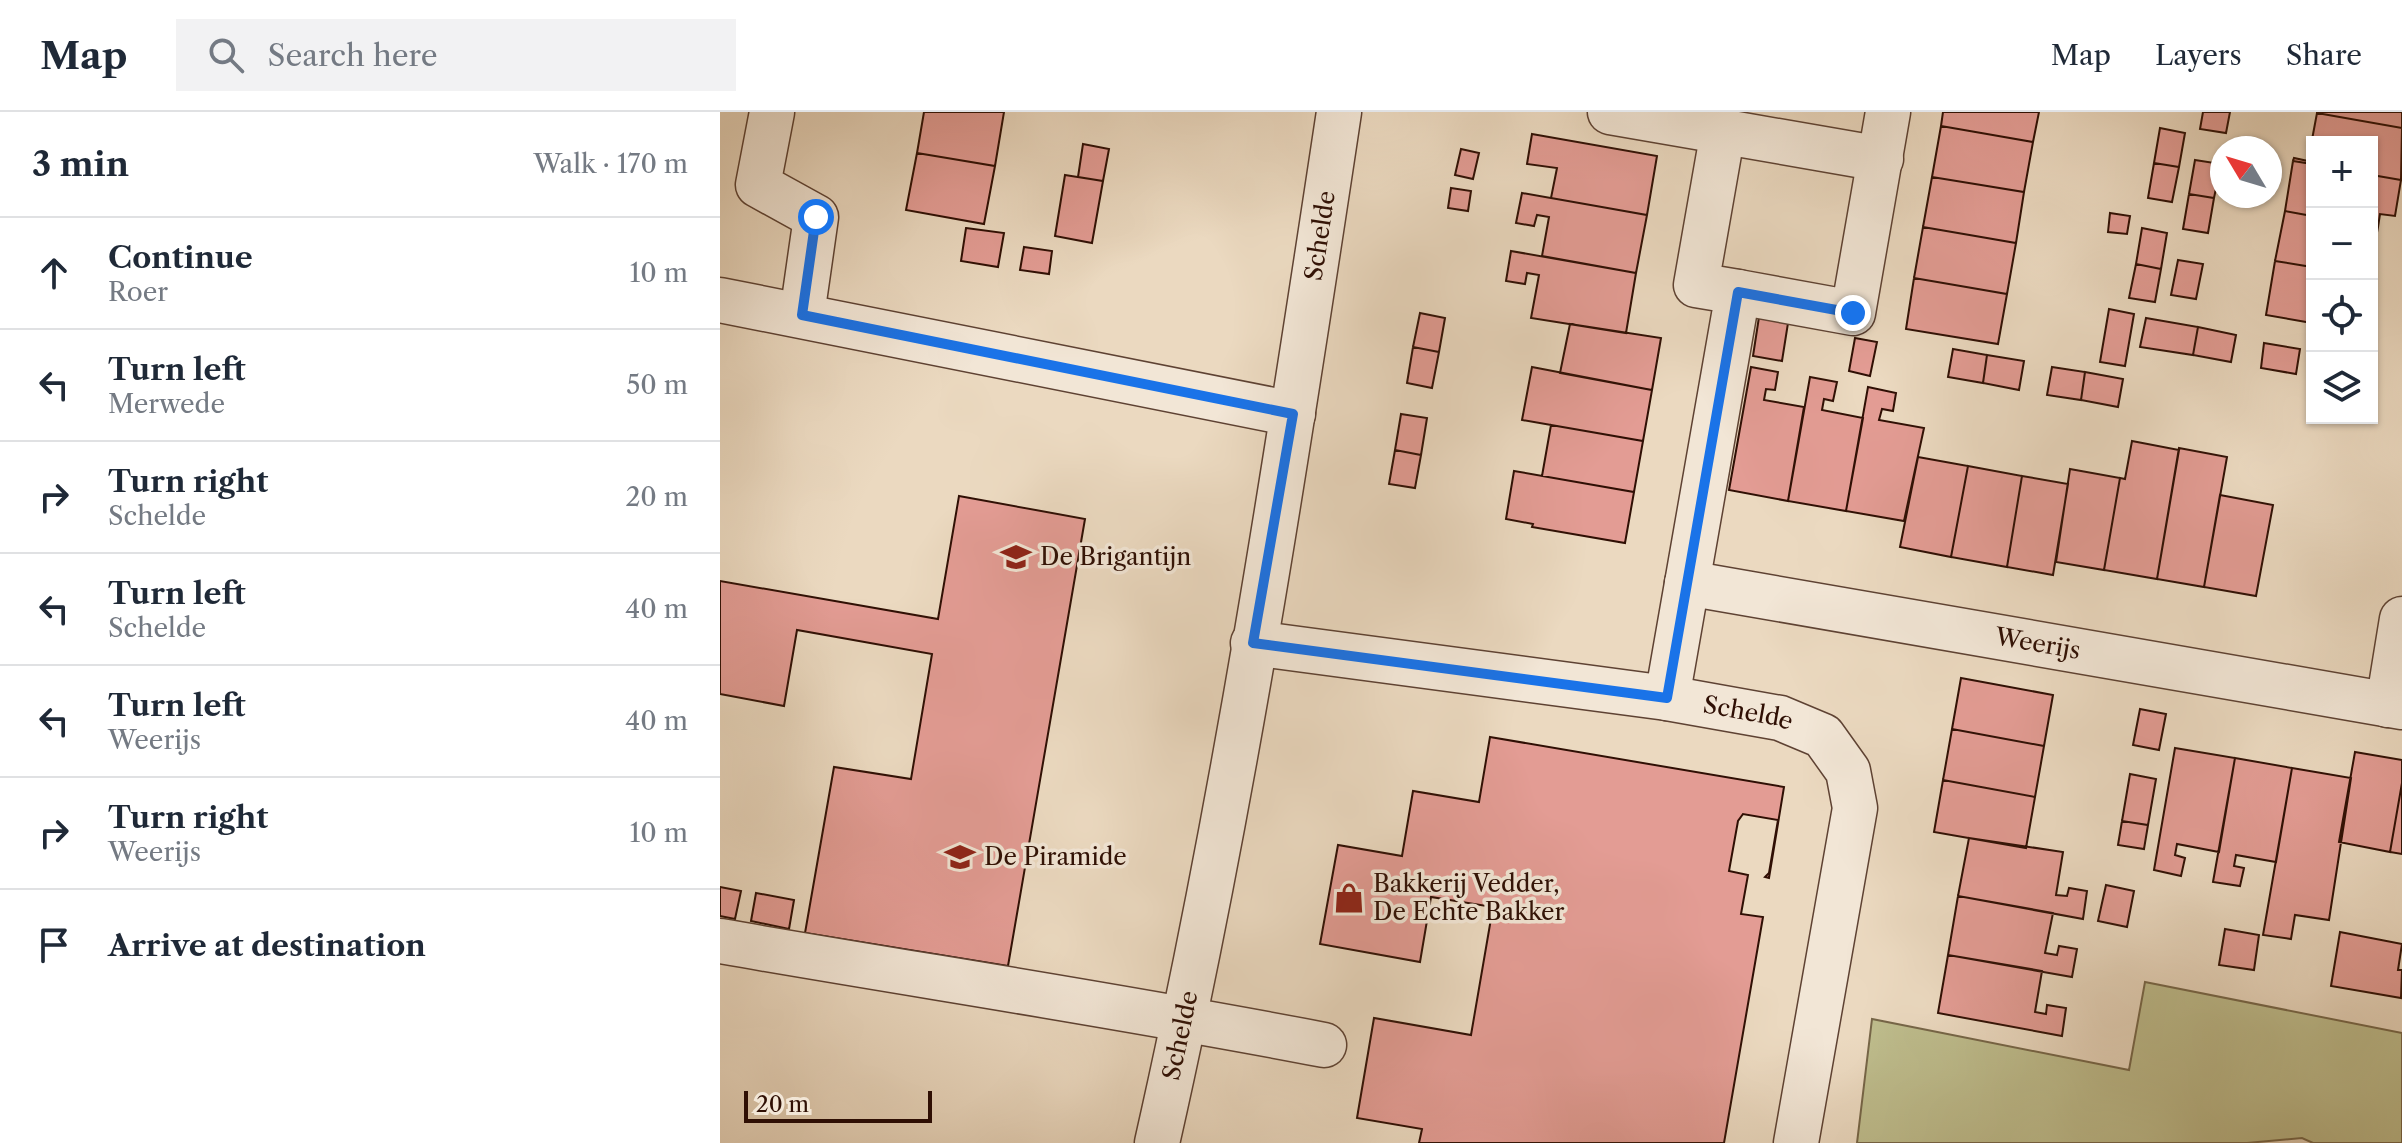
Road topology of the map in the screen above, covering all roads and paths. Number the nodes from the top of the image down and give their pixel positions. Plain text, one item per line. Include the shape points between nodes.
1 (772, 112) edge
2 (1339, 112) edge
3 (1610, 112) edge
4 (1888, 112) edge
5 (1723, 131) junction
6 (1881, 159) junction
7 (1738, 292) junction
8 (720, 300) edge
9 (802, 315) junction
10 (1293, 414) junction
11 (1687, 583) junction
12 (2402, 619) edge
13 (1253, 643) junction
14 (1667, 698) junction
15 (2395, 706) edge
16 (720, 941) edge
17 (1185, 1018) junction
18 (1324, 1045) dead end
19 (1157, 1143) edge
20 (1796, 1143) edge

1 - 9 street via 758,185 816,217
2 - 10 street, Schelde
3 - 5 street
4 - 6 street
5 - 6 street
5 - 7 street via 1696,285
6 - 7 street via 1853,313
7 - 11 street
8 - 9 street
9 - 10 street
10 - 13 street, Schelde
11 - 14 street
11 - 15 street, Weerijs
12 - 15 street, Weerijs
13 - 14 street, Schelde
13 - 17 street, Schelde
14 - 20 street, Schelde via 1780,718 1823,736 1848,771 1855,808
16 - 17 street
17 - 18 street
17 - 19 street, Schelde

